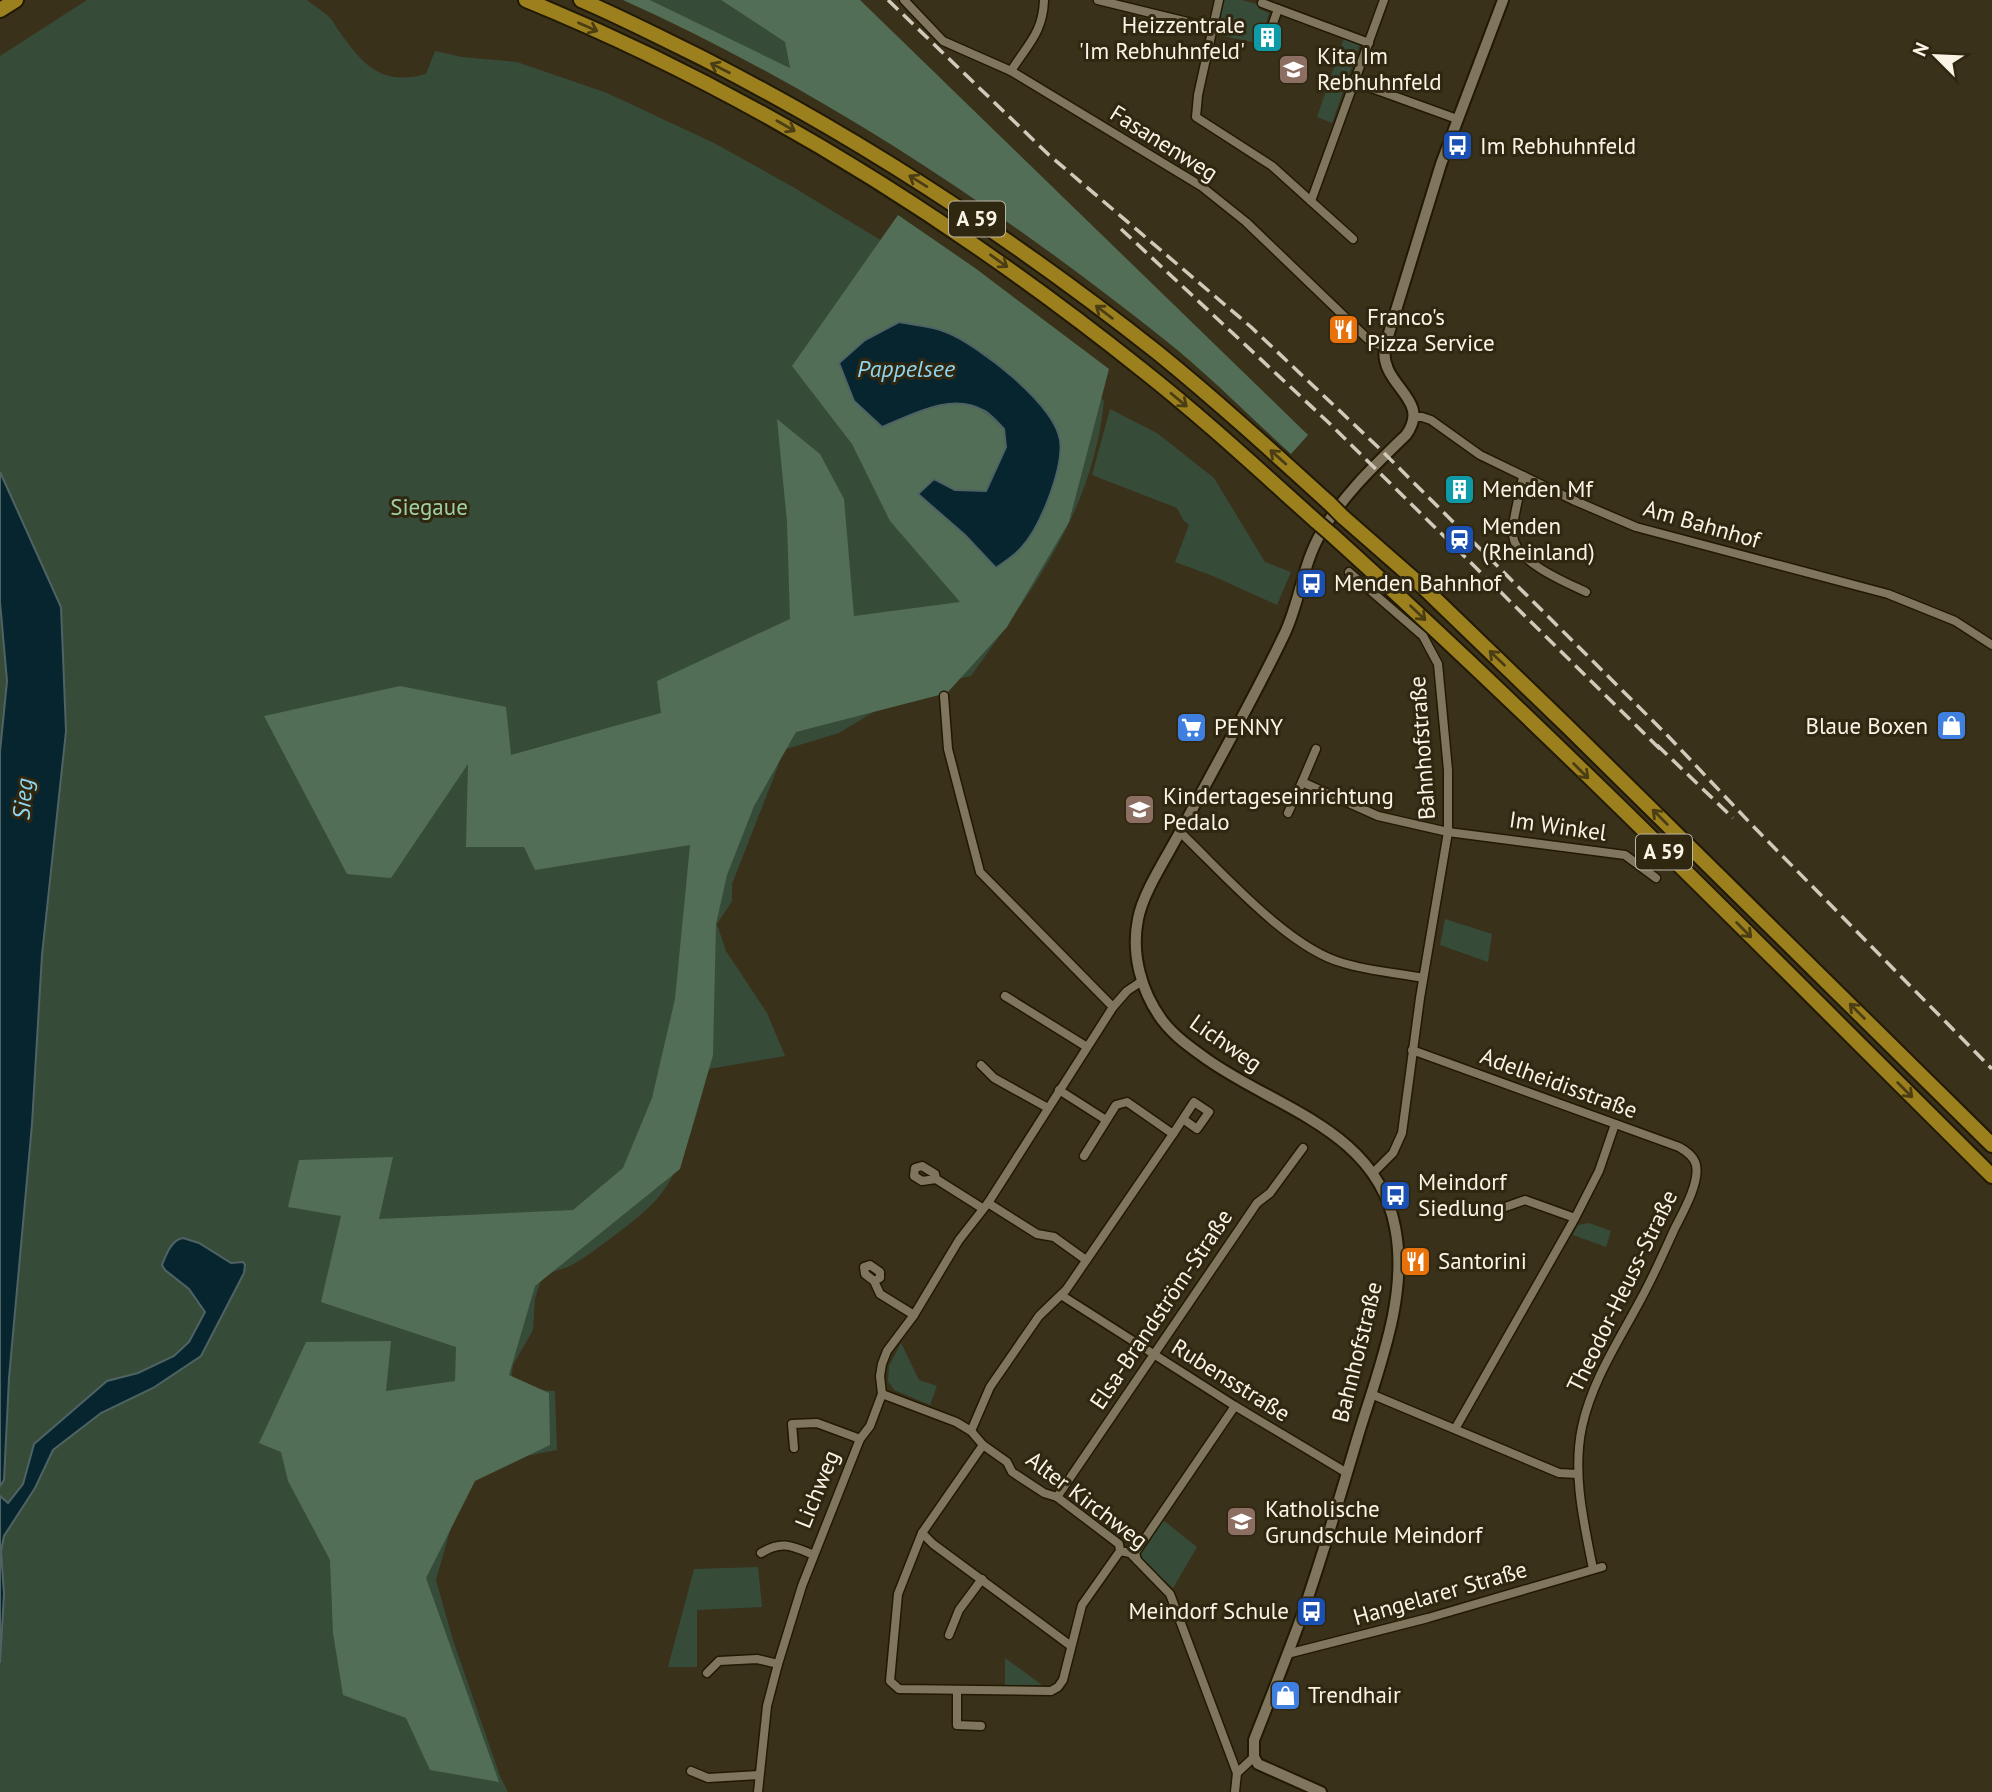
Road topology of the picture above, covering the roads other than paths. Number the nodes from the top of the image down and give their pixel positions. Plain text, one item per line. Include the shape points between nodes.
1 (16, 0) edge
2 (526, 0) edge
3 (581, 0) edge
4 (904, 0) edge
5 (1044, 0) edge
6 (1098, 0) edge
7 (1219, 0) edge
8 (1384, 0) edge
9 (1503, 0) edge
10 (1262, 3) dead end
11 (1278, 9) junction
12 (0, 10) edge
13 (1212, 28) junction
14 (1270, 32) dead end
15 (1369, 43) junction
16 (1011, 71) junction
17 (1355, 82) junction
18 (1457, 119) junction
19 (1311, 201) junction
20 (1353, 239) dead end
21 (1385, 346) junction
22 (1413, 417) junction
23 (1524, 476) junction
24 (1349, 572) dead end
25 (1586, 592) dead end
26 (1992, 645) edge
27 (944, 696) dead end
28 (1316, 749) dead end
29 (1302, 782) junction
30 (1288, 813) dead end
31 (1180, 832) junction
32 (1448, 832) junction
33 (1656, 878) dead end
34 (1423, 978) junction
35 (1142, 981) junction
36 (1005, 996) dead end
37 (1113, 1007) junction
38 (1087, 1047) junction
39 (1412, 1050) junction
40 (981, 1065) dead end
41 (1059, 1090) junction
42 (1048, 1108) junction
43 (1183, 1119) dead end
44 (1106, 1120) junction
45 (1615, 1125) junction
46 (1173, 1134) junction
47 (1992, 1145) edge
48 (1303, 1148) dead end
49 (1691, 1154) joint
50 (1084, 1156) dead end
51 (1373, 1173) junction
52 (1992, 1176) edge
53 (936, 1179) dead end
54 (985, 1206) junction
55 (1494, 1211) dead end
56 (1575, 1218) junction
57 (1086, 1260) junction
58 (874, 1281) dead end
59 (1060, 1294) junction
60 (914, 1315) junction
61 (1153, 1355) junction
62 (882, 1394) junction
63 (1371, 1394) junction
64 (1235, 1406) junction
65 (1455, 1429) junction
66 (971, 1431) junction
67 (860, 1439) junction
68 (983, 1445) junction
69 (794, 1448) dead end
70 (1347, 1473) junction
71 (1577, 1474) junction
72 (1057, 1497) junction
73 (922, 1533) junction
74 (1120, 1551) junction
75 (761, 1553) dead end
76 (814, 1555) junction
77 (1137, 1560) junction
78 (1597, 1568) joint
79 (982, 1579) junction
80 (949, 1634) dead end
81 (1071, 1646) junction
82 (1287, 1654) junction
83 (778, 1664) junction
84 (707, 1673) dead end
85 (957, 1690) junction
86 (981, 1726) dead end
87 (1254, 1757) junction
88 (691, 1771) dead end
89 (1237, 1773) junction
90 (760, 1775) junction
91 (758, 1792) edge
92 (1235, 1792) edge
93 (1321, 1792) edge

1 - 12 highway
2 -> 52 highway, A 59, bridge via 625,43 802,135 993,257 1142,370 1408,603
47 -> 3 highway, A 59, bridge via 1423,587 1158,354 912,176 754,85
4 - 16 street, Fasanenweg via 943,41
5 - 16 street via 1036,37
6 - 13 street
7 - 13 street
8 - 15 street
9 - 18 main road
10 - 11 street
11 - 14 street
11 - 15 street
13 - 19 street via 1196,117 1272,166
15 - 17 street
16 - 21 street, Fasanenweg via 1201,186 1246,222 1372,343
17 - 18 street
17 - 19 street
18 - 21 main road
19 - 20 street
21 - 22 main road via 1387,371 1412,405
22 - 23 street, Am Bahnhof via 1431,420 1480,454
22 - 31 main road via 1406,435 1341,501 1311,551 1289,625
23 - 25 street via 1513,527 1515,543 1543,571
23 - 26 street, Am Bahnhof via 1636,527 1888,594 1955,621
24 - 32 street, Bahnhofstraße via 1423,636 1438,664 1448,770
27 - 37 street via 948,749 980,872
28 - 29 street
29 - 30 street
29 - 32 street, Bahnhofstraße via 1378,816
31 - 34 street via 1263,911 1313,948 1343,963
31 - 35 main road via 1139,913 1134,941
32 - 33 street, Im Winkel via 1625,855
32 - 34 street, Bahnhofstraße
34 - 39 street, Bahnhofstraße
35 - 37 street, Lichweg
35 - 51 main road, Lichweg via 1161,1018 1187,1046 1349,1144
36 - 38 street
37 - 38 street, Lichweg
38 - 41 street, Lichweg
39 - 45 street, Adelheidisstraße
39 - 51 street, Bahnhofstraße via 1402,1133 1393,1153
40 - 42 street via 994,1078
41 - 42 street, Lichweg
41 - 44 street
42 - 54 street, Lichweg
43 - 46 street
44 - 46 street via 1116,1105 1126,1102
44 - 50 street
45 - 49 street, Adelheidisstraße
45 - 56 street
46 - 57 street
48 - 61 street, Elsa-Brandström-Straße via 1270,1193 1257,1203
49 - 71 street, Theodor-Heuss-Straße via 1696,1179 1590,1398 1577,1452
51 - 63 main road, Bahnhofstraße via 1394,1222 1398,1263 1395,1303
53 - 54 street
54 - 57 street via 1037,1234 1054,1237
54 - 60 street, Lichweg
55 - 56 street via 1525,1200
56 - 65 street
57 - 59 street
58 - 60 street via 880,1294
59 - 61 street, Rubensstraße
59 - 66 street via 1039,1316 990,1387
60 - 62 street, Lichweg via 887,1351
61 - 64 street, Rubensstraße
61 - 72 street, Elsa-Brandström-Straße
62 - 66 street, Alter Kirchweg
62 - 67 street, Lichweg
63 - 65 street
63 - 70 main road, Bahnhofstraße
64 - 70 street, Rubensstraße
64 - 77 street via 1135,1553
65 - 71 street via 1559,1473
66 - 68 street, Alter Kirchweg
67 - 69 street, Lichweg via 817,1423 792,1424
67 - 76 street, Lichweg
68 - 72 street, Alter Kirchweg via 1013,1472
68 - 73 street
70 - 82 main road, Bahnhofstraße
71 - 78 street, Theodor-Heuss-Straße
72 - 74 street, Alter Kirchweg via 1119,1544
73 - 79 street
73 - 85 street via 898,1594 890,1681 899,1689
74 - 77 street, Alter Kirchweg
74 - 81 street via 1083,1605
75 - 76 street, Lichweg via 786,1544
76 - 83 street, Lichweg
77 - 89 street, Alter Kirchweg via 1170,1594
78 - 82 street, Hangelarer Straße
79 - 80 street via 959,1610
79 - 81 street
81 - 85 street via 1063,1680 1051,1690
82 - 87 main road, Bahnhofstraße via 1254,1740
83 - 84 street via 757,1659 719,1661
83 - 90 street, Lichweg via 767,1706
85 - 86 street via 957,1725
87 - 89 street
87 - 93 main road via 1267,1769
88 - 90 street via 708,1778
89 - 92 street
90 - 91 street, Lichweg

